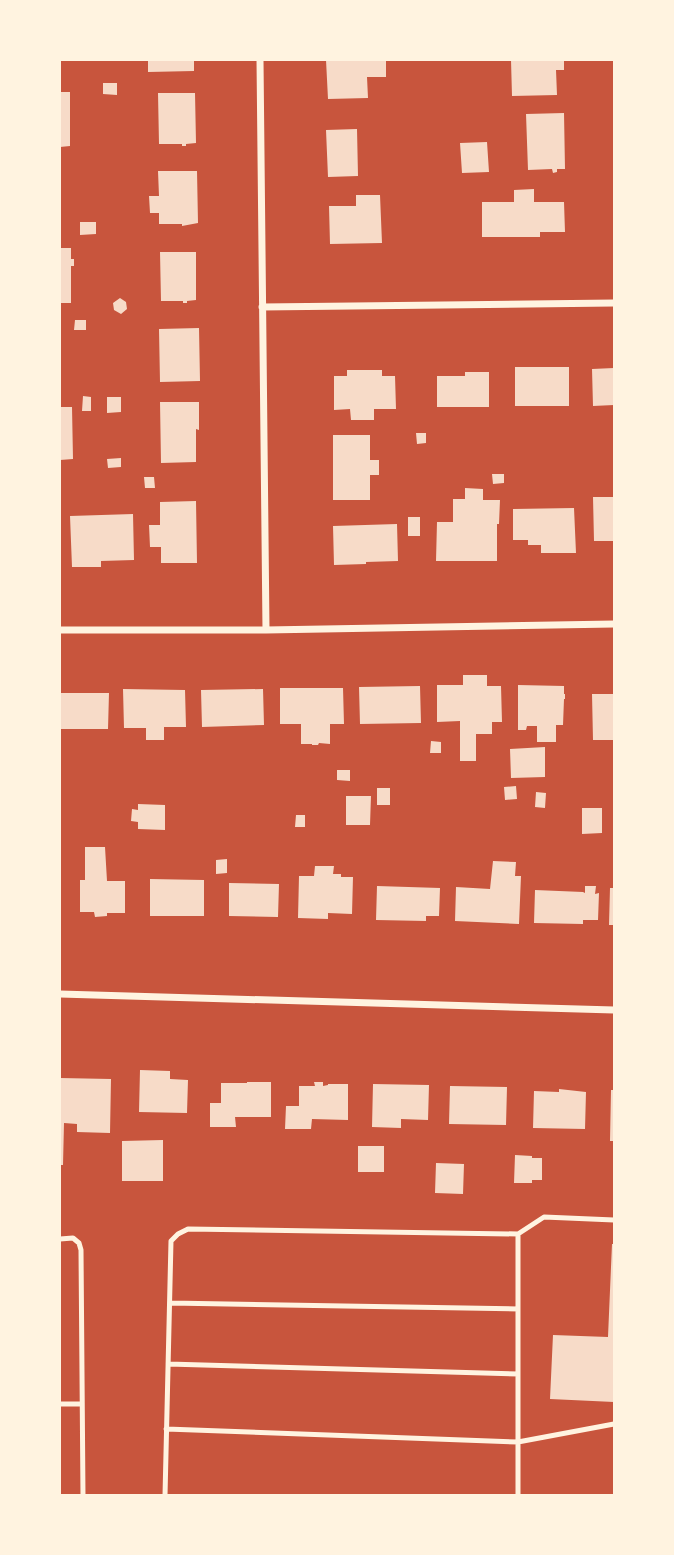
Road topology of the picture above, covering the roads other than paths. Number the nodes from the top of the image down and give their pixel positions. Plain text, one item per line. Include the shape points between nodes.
1 (260, 60) edge
2 (614, 303) edge
3 (262, 307) junction
4 (614, 624) edge
5 (265, 629) junction
6 (60, 631) edge
7 (60, 995) edge
8 (614, 1010) edge
9 (614, 1220) edge
10 (518, 1234) junction
11 (60, 1238) edge
12 (170, 1303) junction
13 (518, 1309) junction
14 (168, 1364) junction
15 (518, 1374) junction
16 (60, 1404) edge
17 (82, 1405) junction
18 (614, 1424) edge
19 (166, 1429) junction
20 (518, 1442) junction
21 (83, 1496) edge
22 (165, 1496) edge
23 (518, 1496) edge

1 - 3 street
2 - 3 street
3 - 5 street
4 - 5 street
5 - 6 street
7 - 8 street
9 - 10 lane via 544,1217
10 - 12 lane via 188,1228 172,1241
10 - 13 lane
11 - 17 lane via 74,1238 81,1250
12 - 13 lane
12 - 14 lane
13 - 15 lane
14 - 15 lane
14 - 19 lane
15 - 20 lane
16 - 17 lane
17 - 21 lane
18 - 20 lane
19 - 20 lane
19 - 22 lane
20 - 23 lane

